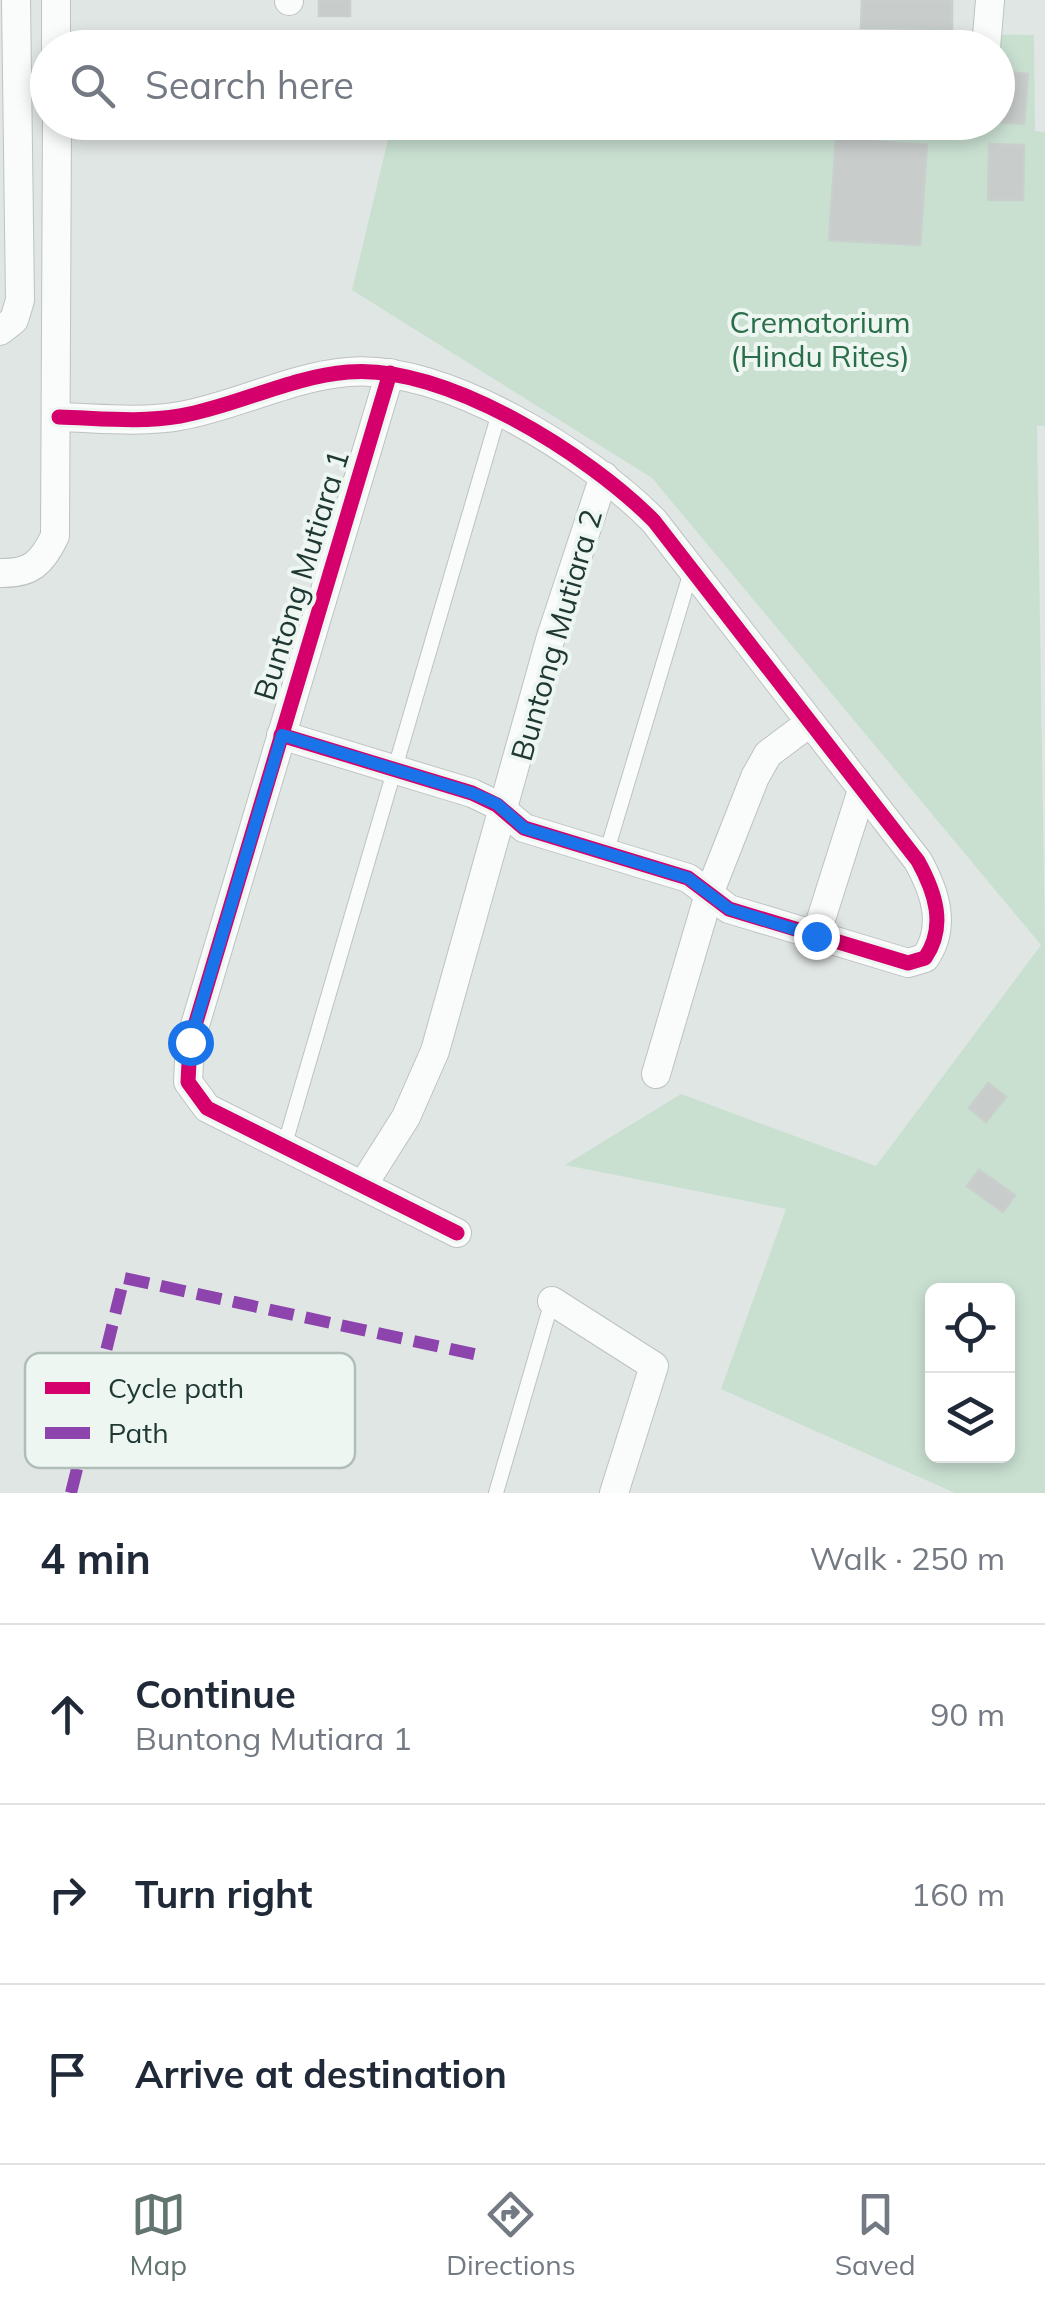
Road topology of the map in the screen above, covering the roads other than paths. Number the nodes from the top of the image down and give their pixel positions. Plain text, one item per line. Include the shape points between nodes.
1 (16, 0) edge
2 (56, 0) edge
3 (990, 0) edge
4 (56, 30) edge
5 (988, 30) edge
6 (8, 37) edge
7 (57, 140) edge
8 (10, 203) edge
9 (0, 331) edge
10 (390, 373) junction
11 (499, 413) junction
12 (58, 417) junction
13 (604, 476) junction
14 (692, 567) junction
15 (10, 574) edge
16 (808, 724) junction
17 (282, 735) junction
18 (394, 769) junction
19 (862, 790) junction
20 (505, 812) junction
21 (606, 854) junction
22 (710, 894) junction
23 (816, 936) junction
24 (656, 1074) dead end
25 (284, 1147) junction
26 (363, 1185) junction
27 (457, 1233) dead end
28 (552, 1300) joint
29 (496, 1493) edge
30 (614, 1493) edge

1 - 6 street
2 - 4 street
3 - 5 street
6 - 8 street
7 - 12 street
8 - 9 street via 20,300 14,320
10 - 11 street via 455,390
10 - 12 street via 306,378 179,416
10 - 17 street, Buntong Mutiara 1
11 - 13 street
11 - 18 lane
12 - 15 street via 55,536 43,561
13 - 14 street
13 - 20 street, Buntong Mutiara 2 via 550,640
14 - 16 street
14 - 21 lane
16 - 19 street
16 - 22 street via 768,754
17 - 18 street
17 - 25 street, Buntong Mutiara 1 via 187,1064 194,1096 207,1108
18 - 20 street via 472,793
18 - 25 lane
19 - 23 street
19 - 23 street via 931,885 937,906 933,946 925,958 908,962
20 - 21 street via 524,828
20 - 26 street, Buntong Mutiara 2 via 435,1052 406,1117
21 - 22 street via 688,878
22 - 23 street via 729,909
22 - 24 street
25 - 26 street, Buntong Mutiara 1
26 - 27 street, Buntong Mutiara 1
28 - 29 lane
28 - 30 street via 654,1366

